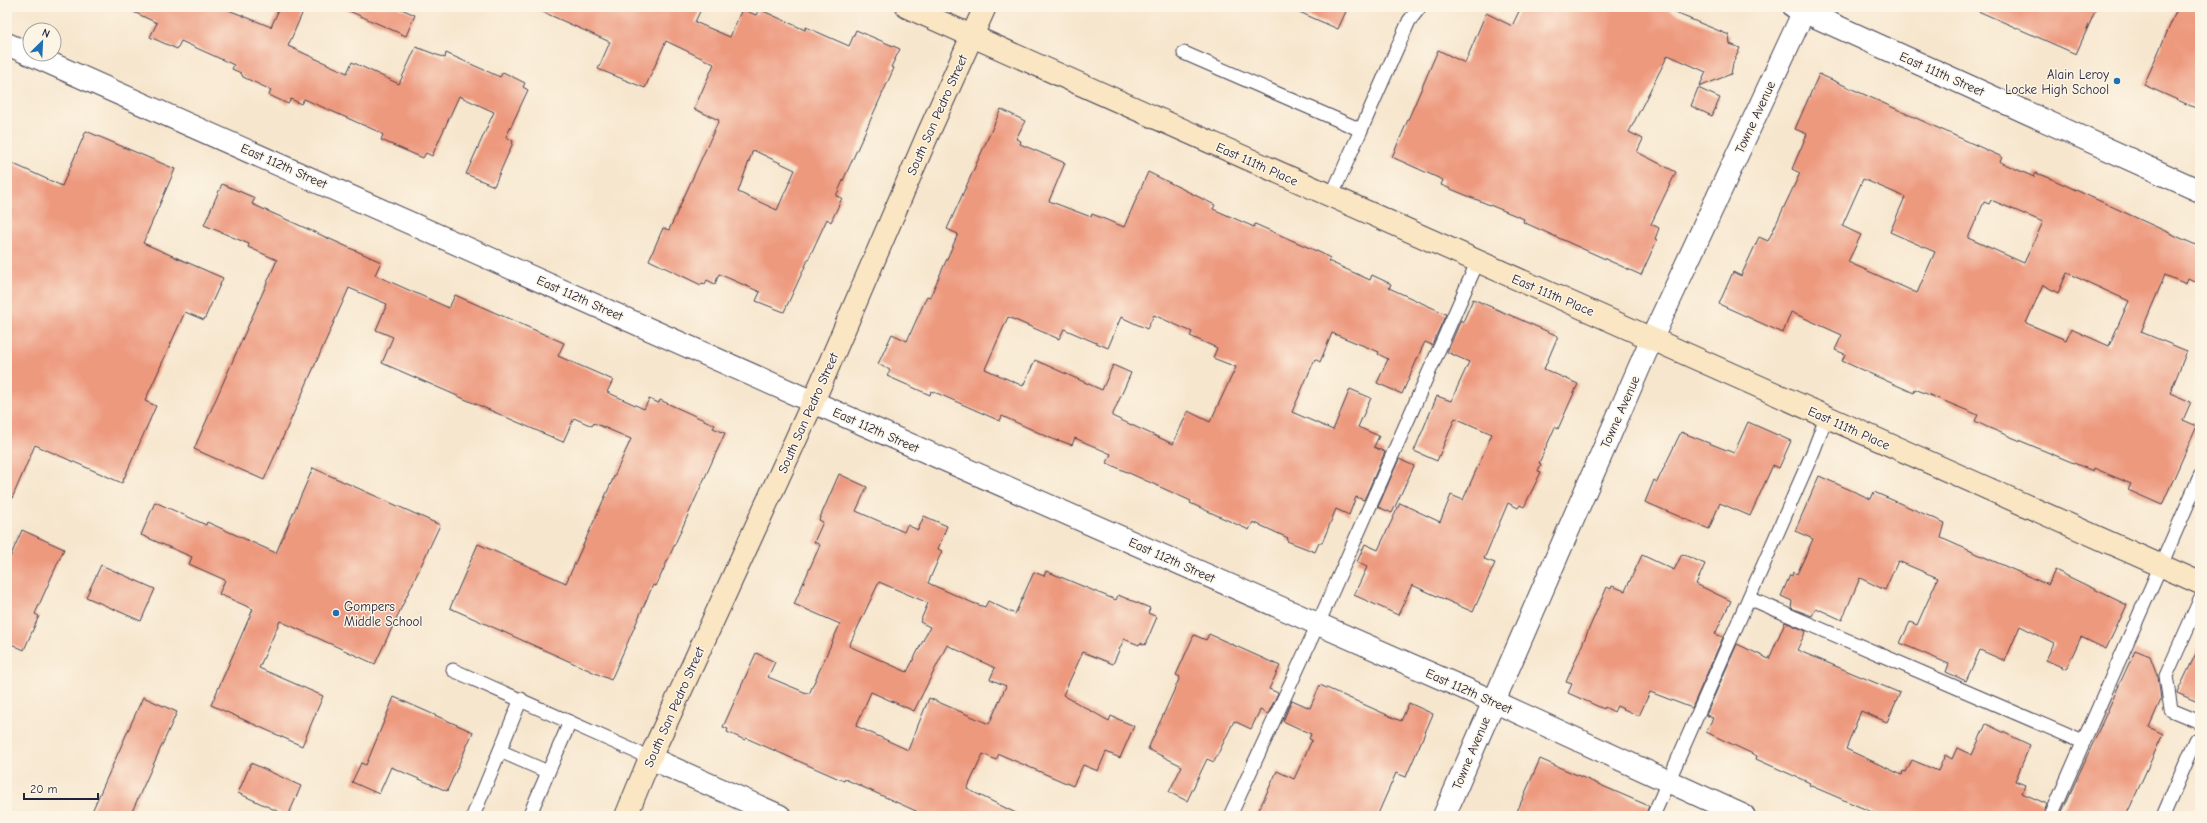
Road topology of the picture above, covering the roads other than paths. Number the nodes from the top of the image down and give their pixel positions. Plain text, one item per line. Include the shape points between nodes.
1 (907, 7) edge
2 (985, 7) edge
3 (1420, 7) edge
4 (1799, 9) edge
5 (972, 36) junction
6 (7, 44) edge
7 (1184, 53) dead end
8 (1361, 130) junction
9 (2200, 191) edge
10 (1331, 197) junction
11 (1478, 263) junction
12 (1652, 338) junction
13 (813, 402) junction
14 (1826, 418) junction
15 (2200, 476) edge
16 (2160, 565) junction
17 (2200, 583) edge
18 (1749, 598) junction
19 (2200, 600) edge
20 (1318, 624) junction
21 (453, 670) dead end
22 (521, 699) junction
23 (1493, 701) junction
24 (570, 722) junction
25 (2200, 722) edge
26 (2199, 737) edge
27 (2083, 742) junction
28 (500, 751) junction
29 (650, 758) junction
30 (548, 772) junction
31 (1668, 781) junction
32 (474, 816) edge
33 (529, 816) edge
34 (626, 816) edge
35 (780, 816) edge
36 (1230, 816) edge
37 (1444, 816) edge
38 (1653, 816) edge
39 (1744, 816) edge
40 (2051, 816) edge
41 (2162, 816) edge

1 - 5 street, East 111th Place
2 - 5 street, South San Pedro Street
3 - 8 lane via 1409,21
4 - 9 street, East 111th Street
4 - 12 street, Towne Avenue
5 - 10 street, East 111th Place
5 - 13 street, South San Pedro Street
6 - 13 street, East 112th Street
7 - 8 lane
8 - 10 lane
10 - 11 street, East 111th Place
11 - 12 street, East 111th Place
11 - 20 lane
12 - 14 street, East 111th Place
12 - 23 street, Towne Avenue
13 - 20 street, East 112th Street
13 - 29 street, South San Pedro Street
14 - 16 street, East 111th Place
14 - 18 lane
15 - 16 lane
16 - 17 street, East 111th Place
16 - 27 lane
18 - 27 lane
18 - 31 lane
19 - 25 lane via 2166,676 2171,710
20 - 23 street, East 112th Street
20 - 36 lane
21 - 22 lane
22 - 24 lane
22 - 28 lane
23 - 31 street, East 112th Street
23 - 37 street, Towne Avenue
24 - 29 lane
24 - 30 lane
26 - 41 lane
27 - 40 lane
28 - 30 lane
28 - 32 lane
29 - 34 street, South San Pedro Street
29 - 35 street
30 - 33 lane
31 - 38 lane
31 - 39 street, East 112th Street

